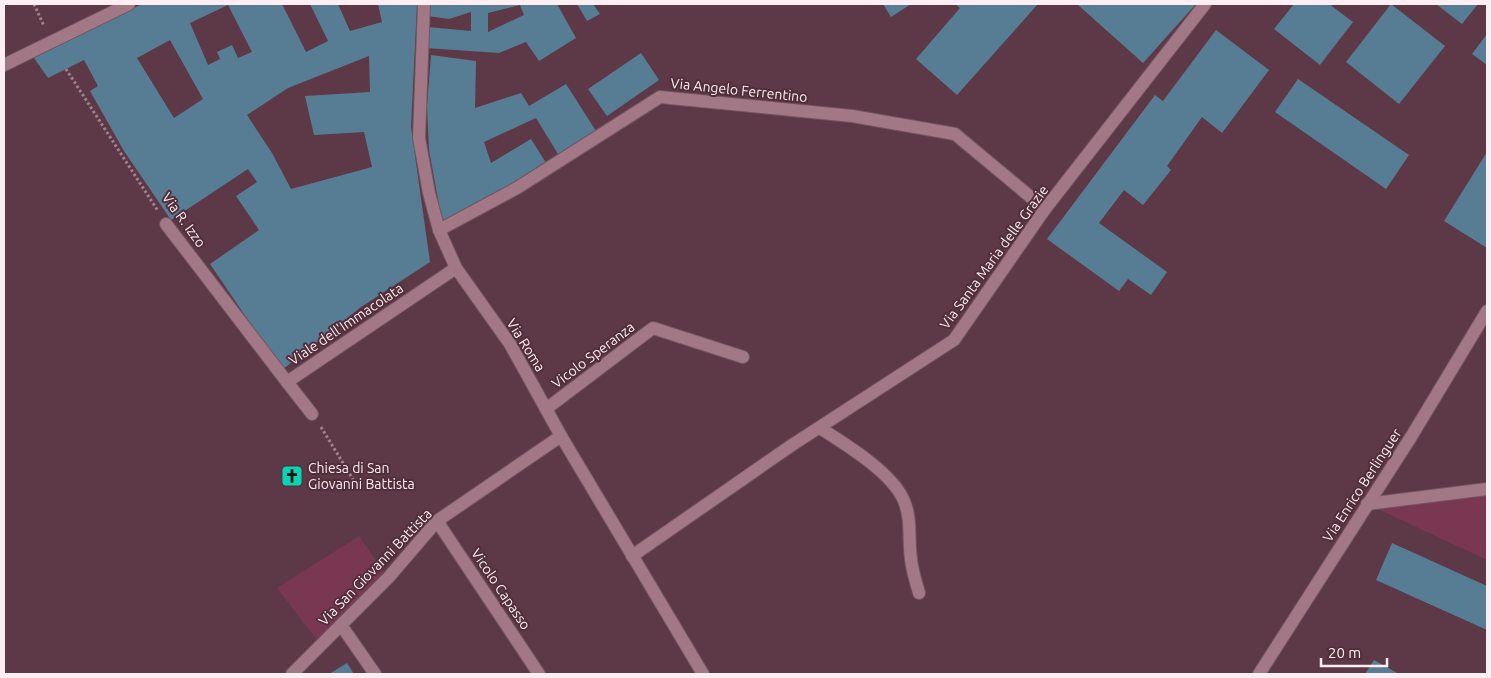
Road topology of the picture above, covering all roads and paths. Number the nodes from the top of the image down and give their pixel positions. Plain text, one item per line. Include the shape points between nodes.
1 (34, 4) edge
2 (129, 4) edge
3 (424, 4) edge
4 (1205, 4) edge
5 (50, 41) junction
6 (4, 65) edge
7 (66, 69) dead end
8 (1045, 209) junction
9 (166, 224) joint
10 (439, 230) junction
11 (456, 268) junction
12 (1487, 311) edge
13 (743, 357) dead end
14 (287, 382) junction
15 (546, 409) junction
16 (312, 414) joint
17 (820, 428) junction
18 (561, 436) junction
19 (357, 486) dead end
20 (1487, 488) edge
21 (1367, 504) junction
22 (437, 521) junction
23 (632, 556) junction
24 (919, 593) dead end
25 (342, 625) junction
26 (292, 674) edge
27 (375, 674) edge
28 (539, 674) edge
29 (702, 674) edge
30 (1259, 674) edge

1 - 5 path
2 - 5 street
3 - 10 street, Via Roma via 419,138
4 - 8 street, Via Santa Maria delle Grazie
5 - 6 street
7 - 9 path, Via R. Izzo
8 - 10 street, Via Angelo Ferrentino via 955,134 852,116 660,97 516,188
8 - 17 street, Via Santa Maria delle Grazie via 954,340
9 - 14 street, Via R. Izzo
10 - 11 street, Via Roma
11 - 14 street, Viale dell'Immacolata
11 - 15 street, Via Roma via 510,344
12 - 21 street, Via Enrico Berlinguer
13 - 15 street, Vicolo Speranza via 653,328
14 - 16 street, Viale dell'Immacolata
15 - 18 street, Via Roma
16 - 19 path
17 - 23 street, Via Santa Maria delle Grazie
17 - 24 street via 851,447 878,470 904,500 911,560
18 - 22 street, Via San Giovanni Battista
18 - 23 street, Via Roma
20 - 21 street
21 - 30 street, Via Enrico Berlinguer
22 - 25 street, Via San Giovanni Battista
22 - 28 street, Vicolo Capasso
23 - 29 street, Via Roma
25 - 26 street, Via San Giovanni Battista
25 - 27 street

